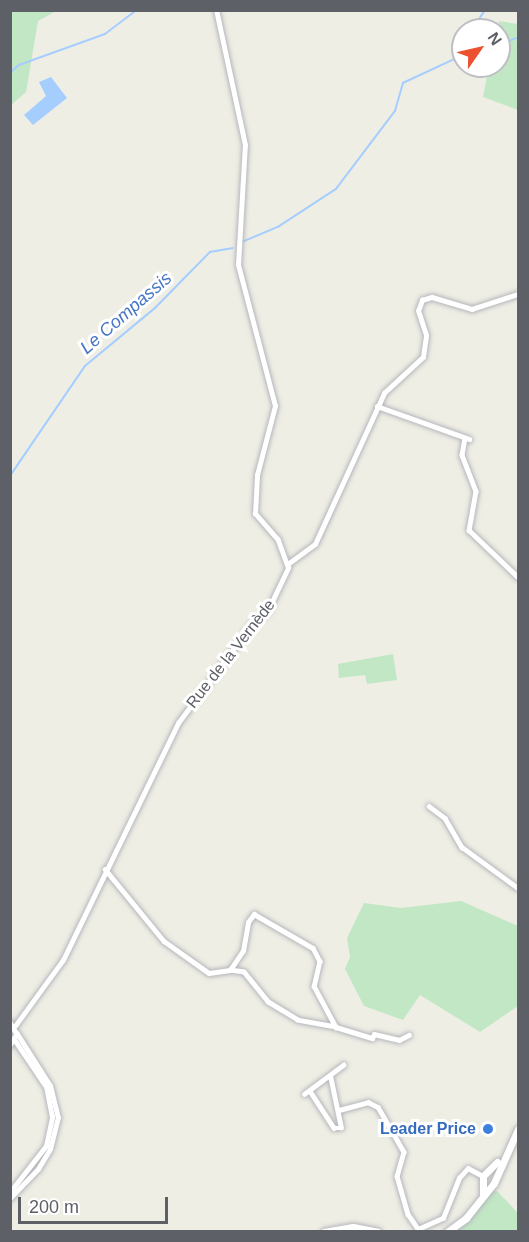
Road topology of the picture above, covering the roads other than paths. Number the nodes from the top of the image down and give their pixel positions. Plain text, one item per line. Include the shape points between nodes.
1 (216, 10) edge
2 (519, 294) edge
3 (377, 406) junction
4 (289, 563) junction
5 (518, 565) edge
6 (514, 571) junction
7 (519, 577) edge
8 (429, 806) dead end
9 (105, 869) junction
10 (519, 888) edge
11 (230, 970) junction
12 (13, 1024) edge
13 (336, 1027) junction
14 (17, 1034) junction
15 (409, 1035) dead end
16 (13, 1043) edge
17 (343, 1065) dead end
18 (330, 1076) junction
19 (310, 1091) junction
20 (304, 1094) dead end
21 (339, 1110) junction
22 (519, 1120) edge
23 (519, 1129) edge
24 (485, 1176) junction
25 (494, 1182) junction
26 (10, 1192) edge
27 (483, 1194) junction
28 (10, 1198) edge
29 (324, 1232) edge
30 (378, 1232) edge
31 (447, 1232) edge

1 - 4 street via 245,145 238,265 275,406 257,475 255,514 278,540
2 - 3 street via 472,309 432,297 422,300 418,311 426,335 423,357 416,368 388,388
3 - 4 street via 315,544
3 - 6 street via 467,439 462,455 476,492 469,530
4 - 9 street, Rue de la Vernède via 268,610 251,625 178,723
5 - 6 street
6 - 7 street
8 - 10 street via 445,818 462,847
9 - 11 street via 182,958 209,973
9 - 12 street, Rue de la Vernède via 58,968
11 - 13 street via 244,972 268,1002 298,1020
11 - 13 street via 243,951 250,917 259,915 317,952 320,965 314,986
12 - 14 street
13 - 15 street via 372,1038 374,1034 399,1040
14 - 16 street
14 - 28 street via 50,1086 58,1118 50,1149 38,1169
16 - 26 street via 46,1087 52,1117 45,1146
17 - 18 street
18 - 19 street
18 - 21 street
19 - 20 street
19 - 21 street via 334,1128 344,1125
21 - 24 street via 368,1102 378,1107 404,1152 397,1176 408,1214 418,1230 443,1218 459,1178 468,1168
22 - 24 main road
23 - 25 main road
24 - 25 main road
24 - 25 main road
24 - 27 main road
25 - 27 main road
27 - 31 main road via 466,1218
29 - 30 main road via 342,1227

